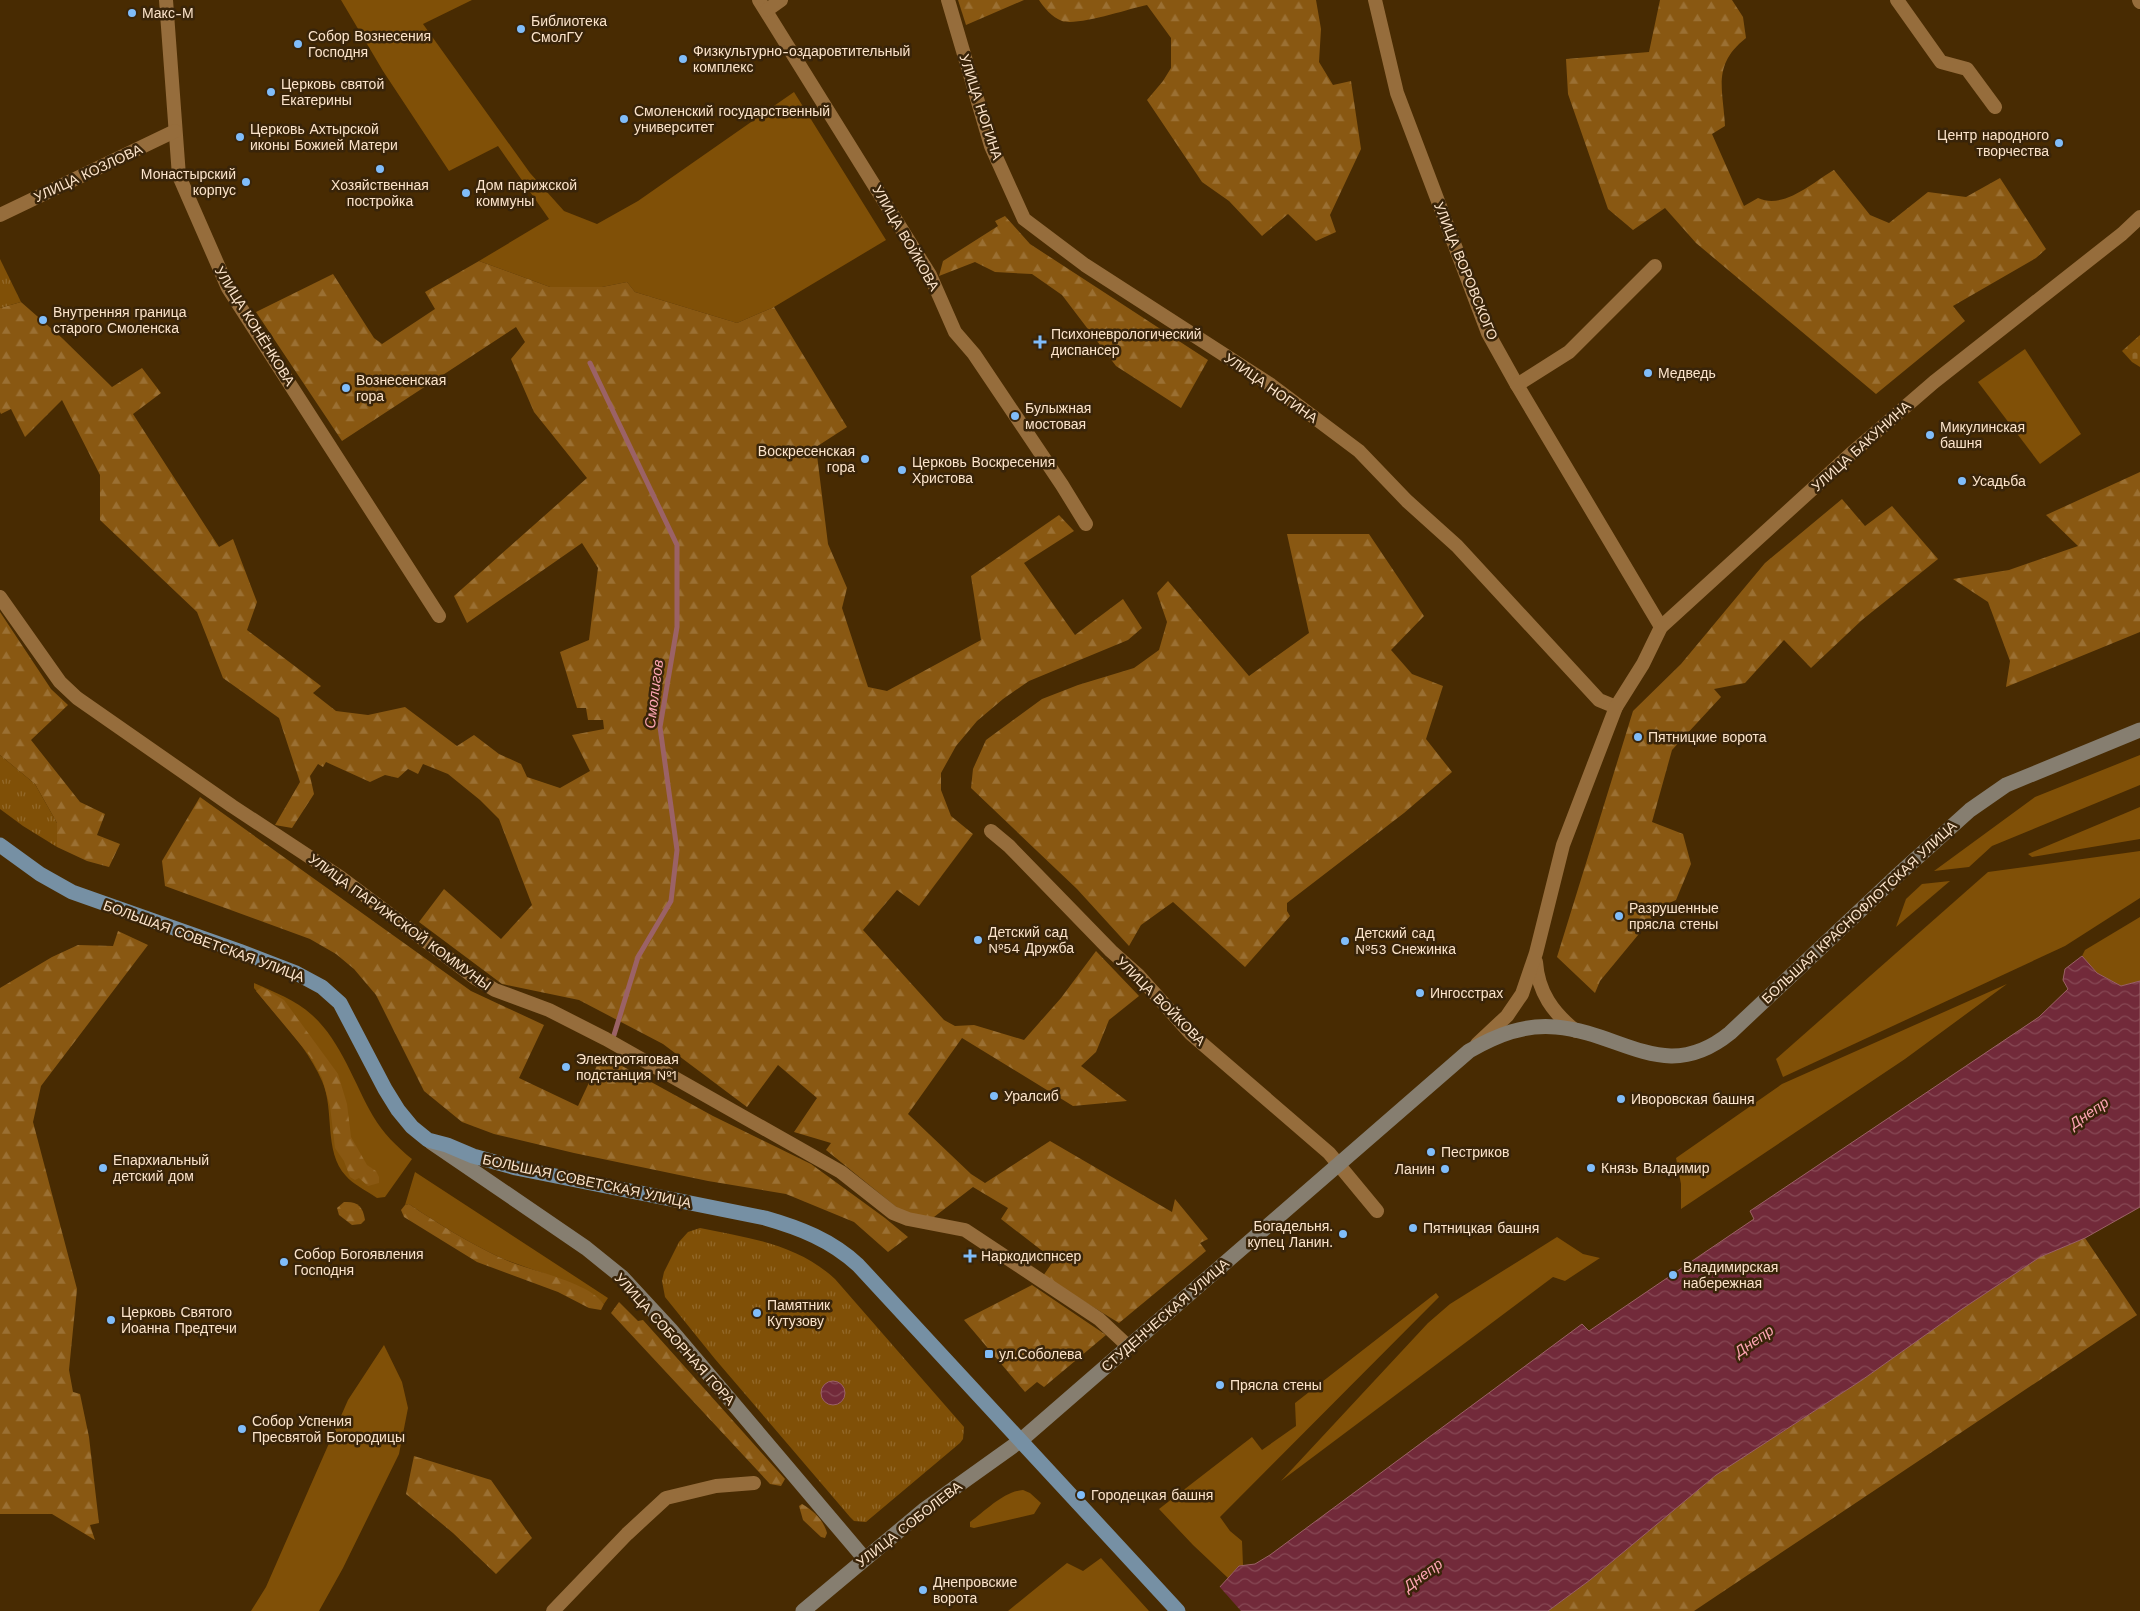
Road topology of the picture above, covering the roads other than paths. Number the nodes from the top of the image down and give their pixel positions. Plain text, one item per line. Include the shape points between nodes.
1 (166, 0) edge
2 (781, 0) edge
3 (948, 0) edge
4 (1375, 0) edge
5 (1896, 0) edge
6 (763, 5) edge
7 (1994, 107) dead end
8 (175, 131) junction
9 (0, 215) edge
10 (2140, 217) edge
11 (1656, 266) dead end
12 (1517, 385) junction
13 (1086, 524) dead end
14 (0, 597) edge
15 (439, 616) dead end
16 (1661, 627) junction
17 (1616, 707) junction
18 (2140, 730) edge
19 (991, 831) dead end
20 (0, 845) edge
21 (1536, 953) junction
22 (1576, 1031) junction
23 (1469, 1051) junction
24 (428, 1140) junction
25 (1339, 1163) junction
26 (1376, 1211) dead end
27 (1129, 1347) junction
28 (1020, 1441) junction
29 (754, 1483) dead end
30 (864, 1558) junction
31 (553, 1611) edge
32 (803, 1611) edge
33 (1178, 1611) edge

1 - 8 street, УЛИЦА КОНЁНКОВА
2 - 6 street
3 - 17 street, УЛИЦА НОГИНА via 991,146 1024,219 1085,265 1271,385 1359,451 1407,502 1457,546 1599,700
4 - 12 street, УЛИЦА ВОРОВСКОГО via 1398,93 1488,333
5 - 7 street via 1942,62 1967,69
6 - 13 street, УЛИЦА ВОЙКОВА via 930,275 956,332 974,354
8 - 9 street, УЛИЦА КОЗЛОВА
8 - 15 street, УЛИЦА КОНЁНКОВА via 179,176 228,288
10 - 16 street, УЛИЦА БАКУНИНА via 1920,394
11 - 12 street via 1569,352
12 - 16 street, УЛИЦА ВОРОВСКОГО
14 - 27 street, УЛИЦА ПАРИЖСКОЙ КОММУНЫ via 60,682 77,698 340,878 475,978 495,990 549,1010 606,1040 841,1172 893,1213 965,1230 1099,1319
16 - 17 street, УЛИЦА БАКУНИНА
17 - 21 street, СТУДЕНЧЕСКАЯ УЛИЦА via 1563,845
18 - 22 main road, БОЛЬШАЯ КРАСНОФЛОТСКАЯ УЛИЦА via 2006,785 1970,810 1716,1044 1683,1056 1664,1056
19 - 25 street, УЛИЦА ВОЙКОВА via 1138,975 1190,1034
20 - 24 main road, БОЛЬШАЯ СОВЕТСКАЯ УЛИЦА via 72,892 239,951 322,987 340,1003 398,1110
21 - 22 street, СТУДЕНЧЕСКАЯ УЛИЦА via 1537,974 1550,1007
21 - 23 street, СТУДЕНЧЕСКАЯ УЛИЦА via 1522,994 1507,1016
22 - 23 main road, СТУДЕНЧЕСКАЯ УЛИЦА via 1557,1027 1515,1030 1491,1038
23 - 25 main road, СТУДЕНЧЕСКАЯ УЛИЦА
24 - 28 main road, БОЛЬШАЯ СОВЕТСКАЯ УЛИЦА via 516,1168 765,1218 833,1244 858,1265
24 - 30 main road, УЛИЦА СОБОРНАЯ ГОРА via 526,1205 622,1277 671,1330
25 - 26 street, УЛИЦА ВОЙКОВА
25 - 27 main road, СТУДЕНЧЕСКАЯ УЛИЦА
27 - 28 main road, СТУДЕНЧЕСКАЯ УЛИЦА
28 - 30 main road, УЛИЦА СОБОЛЕВА via 925,1509
28 - 33 main road, БОЛЬШАЯ СОВЕТСКАЯ УЛИЦА
29 - 31 street via 716,1486 666,1498
30 - 32 main road, УЛИЦА СОБОЛЕВА

